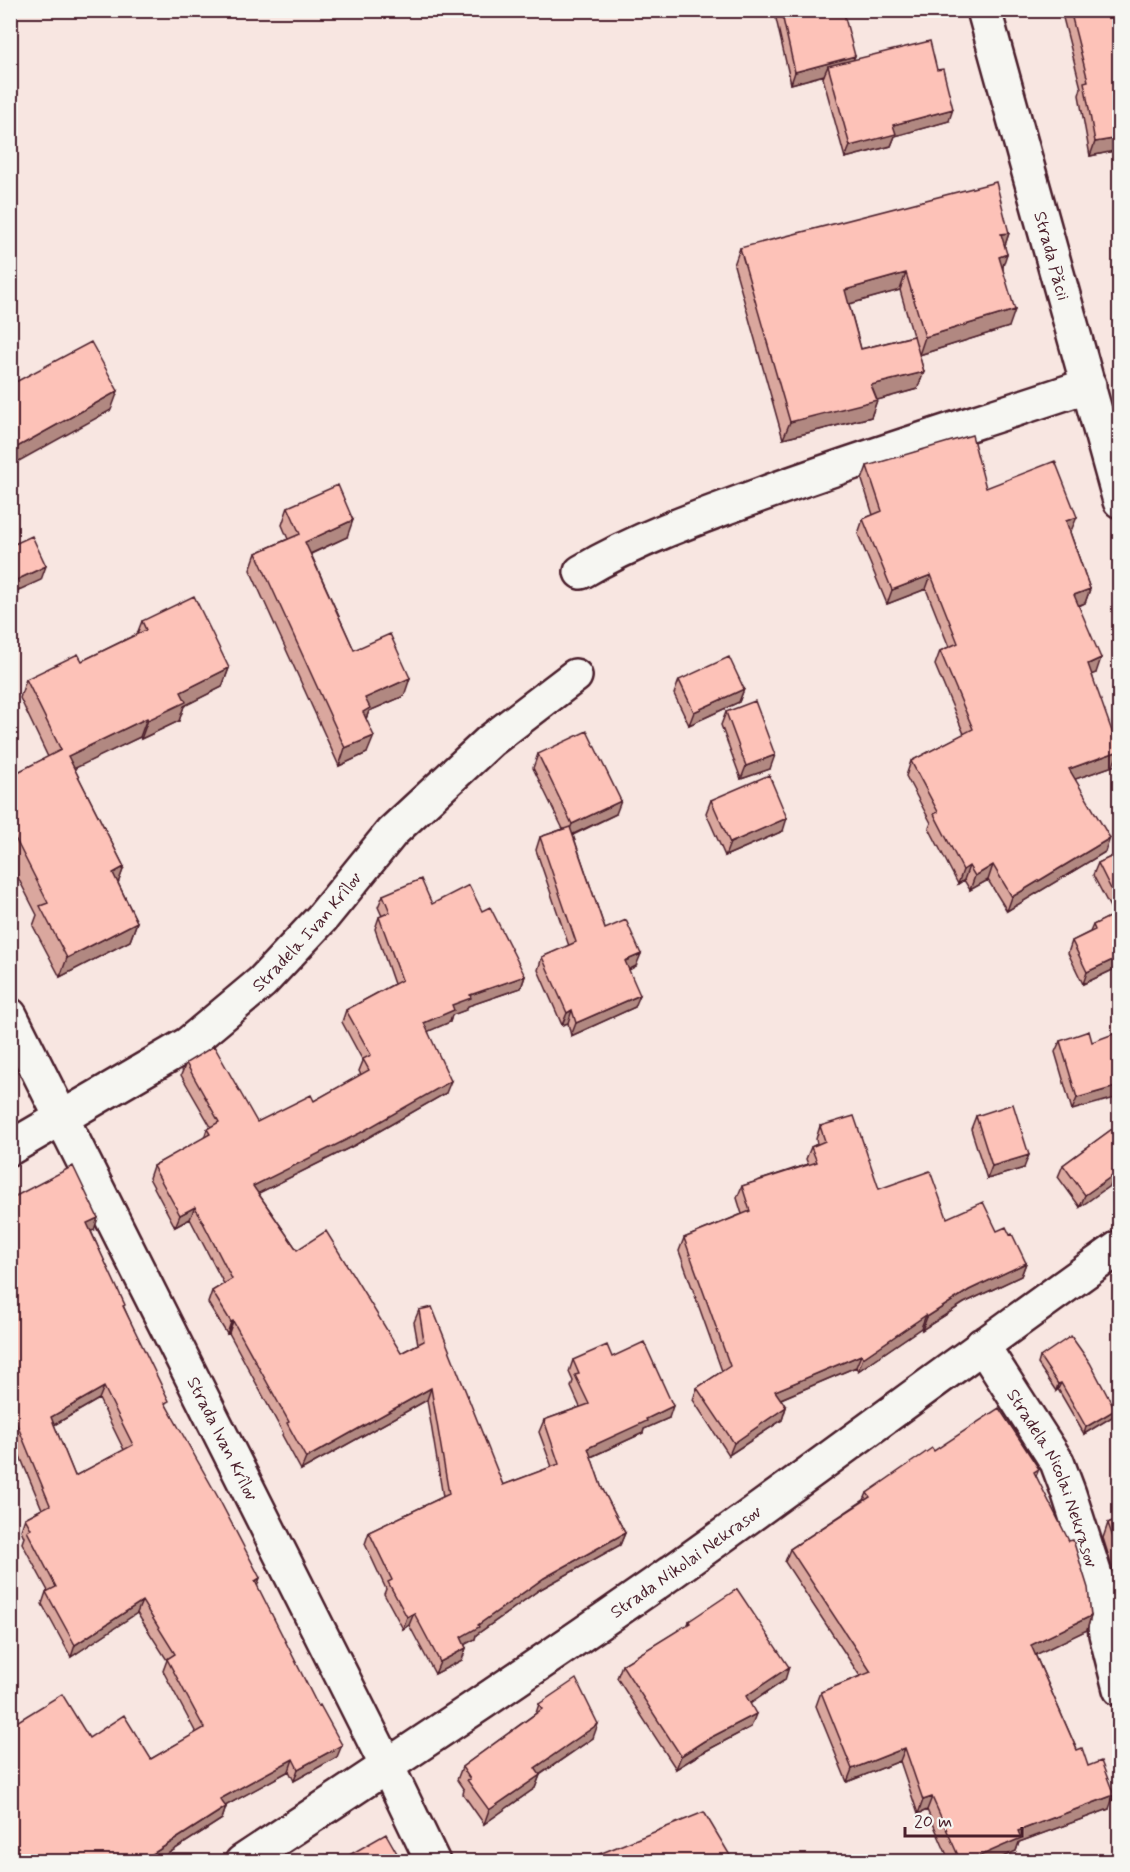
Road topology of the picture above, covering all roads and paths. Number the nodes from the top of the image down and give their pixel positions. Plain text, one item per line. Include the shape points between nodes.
1 (984, 10) edge
2 (1089, 385) junction
3 (1119, 501) edge
4 (581, 572) dead end
5 (575, 676) dead end
6 (10, 1015) edge
7 (62, 1117) junction
8 (10, 1148) edge
9 (1119, 1247) edge
10 (982, 1345) junction
11 (1119, 1689) edge
12 (387, 1766) junction
13 (242, 1862) edge
14 (433, 1862) edge

1 - 2 street, Strada Păcii
2 - 3 street, Strada Păcii
2 - 4 street via 747,500 615,552
5 - 7 street, Stradela Ivan Krîlov via 490,741 392,832 322,918 262,982 188,1044
6 - 7 street, Strada Ivan Krîlov
7 - 8 street, Stradela Ivan Krîlov
7 - 12 street, Strada Ivan Krîlov
9 - 10 street, Strada Nikolai Nekrasov
10 - 11 street, Stradela Nicolai Nekrasov via 1057,1462 1070,1494 1101,1594
10 - 12 street, Strada Nikolai Nekrasov via 662,1579
12 - 13 street, Strada Nikolai Nekrasov
12 - 14 street, Strada Ivan Krîlov

